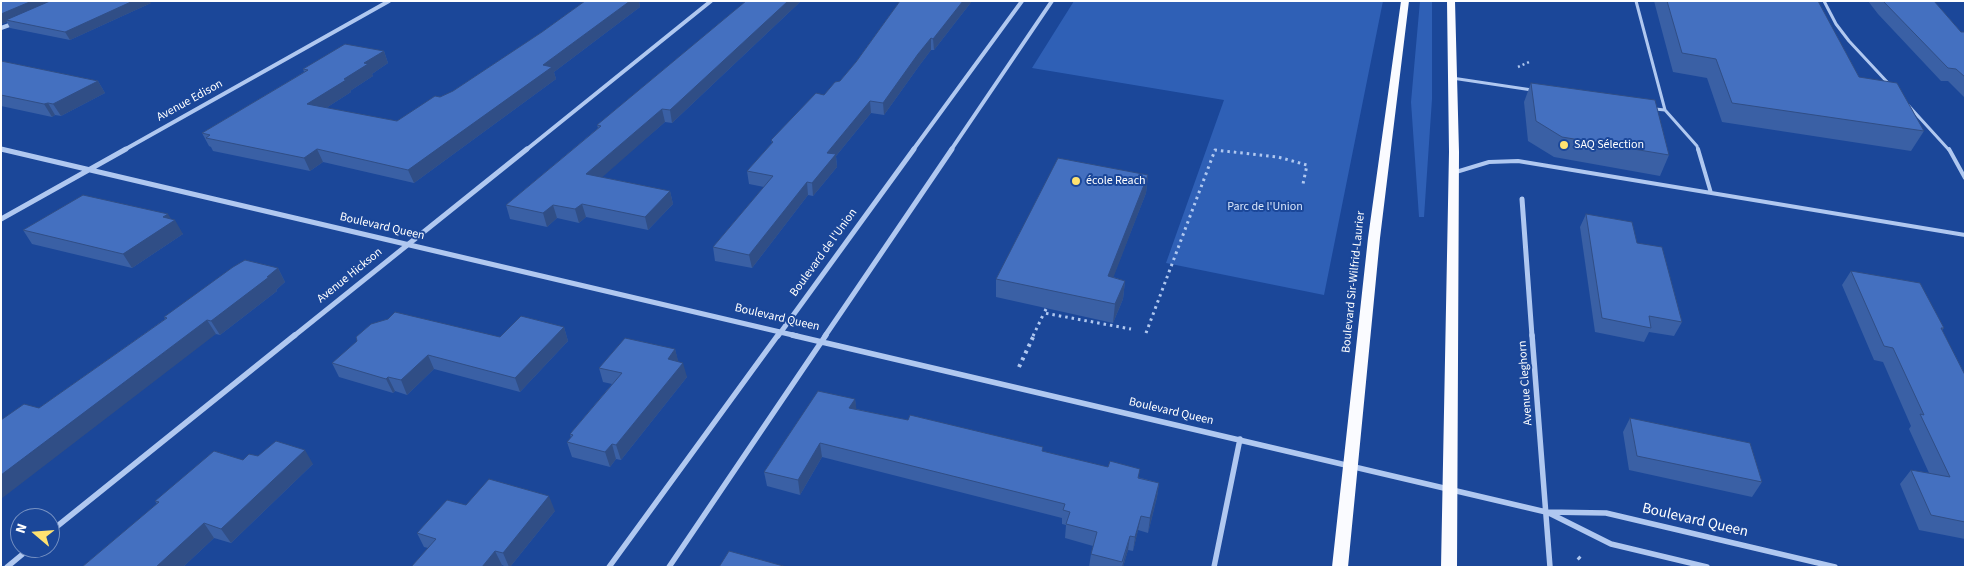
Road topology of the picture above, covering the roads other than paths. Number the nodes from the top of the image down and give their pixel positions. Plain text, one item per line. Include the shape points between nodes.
1 (389, 1) edge
2 (712, 1) edge
3 (1022, 1) edge
4 (1052, 1) edge
5 (1405, 1) edge
6 (1451, 1) edge
7 (1636, 1) edge
8 (1824, 1) edge
9 (19, 20) edge
10 (1, 28) edge
11 (1452, 78) junction
12 (1537, 91) edge
13 (1895, 91) edge
14 (1902, 98) edge
15 (1650, 108) edge
16 (1666, 110) junction
17 (1, 149) edge
18 (89, 169) junction
19 (1454, 172) junction
20 (1965, 178) edge
21 (1710, 193) junction
22 (1522, 199) dead end
23 (1, 219) edge
24 (1965, 235) edge
25 (407, 244) junction
26 (782, 331) junction
27 (823, 341) junction
28 (1240, 439) junction
29 (1351, 466) junction
30 (1450, 489) junction
31 (1546, 512) junction
32 (60, 524) edge
33 (18, 558) edge
34 (7, 567) edge
35 (609, 567) edge
36 (669, 567) edge
37 (1214, 567) edge
38 (1340, 567) edge
39 (1449, 567) edge
40 (1550, 567) edge
41 (1707, 567) edge
42 (1836, 567) edge

1 - 18 street, Avenue Edison
2 - 25 street, Avenue Hickson
3 - 26 street, Boulevard de l'Union
4 - 27 street
5 - 29 main road, Boulevard Sir-Wilfrid-Laurier via 1374,238
6 - 11 main road
7 - 16 lane
8 - 13 lane via 1836,24
9 - 10 street
11 - 12 lane
11 - 19 main road
14 - 20 lane via 1949,150
15 - 16 lane
16 - 21 lane via 1697,146
17 - 18 street, Boulevard Queen
18 - 23 street, Avenue Edison
18 - 25 street, Boulevard Queen
19 - 21 lane via 1498,160
19 - 30 main road
21 - 24 lane
22 - 31 street, Avenue Cleghorn
25 - 26 street, Boulevard Queen
25 - 32 street, Avenue Hickson
26 - 27 street, Boulevard Queen
26 - 35 street, Boulevard de l'Union
27 - 28 street, Boulevard Queen
27 - 36 street
28 - 29 street, Boulevard Queen
28 - 37 street
29 - 30 street, Boulevard Queen
29 - 38 main road, Boulevard Sir-Wilfrid-Laurier
30 - 31 street, Boulevard Queen
30 - 39 main road
31 - 40 street, Avenue Cleghorn
31 - 41 street, Boulevard Queen via 1611,544
31 - 42 street, Boulevard Queen via 1606,513
33 - 34 street

